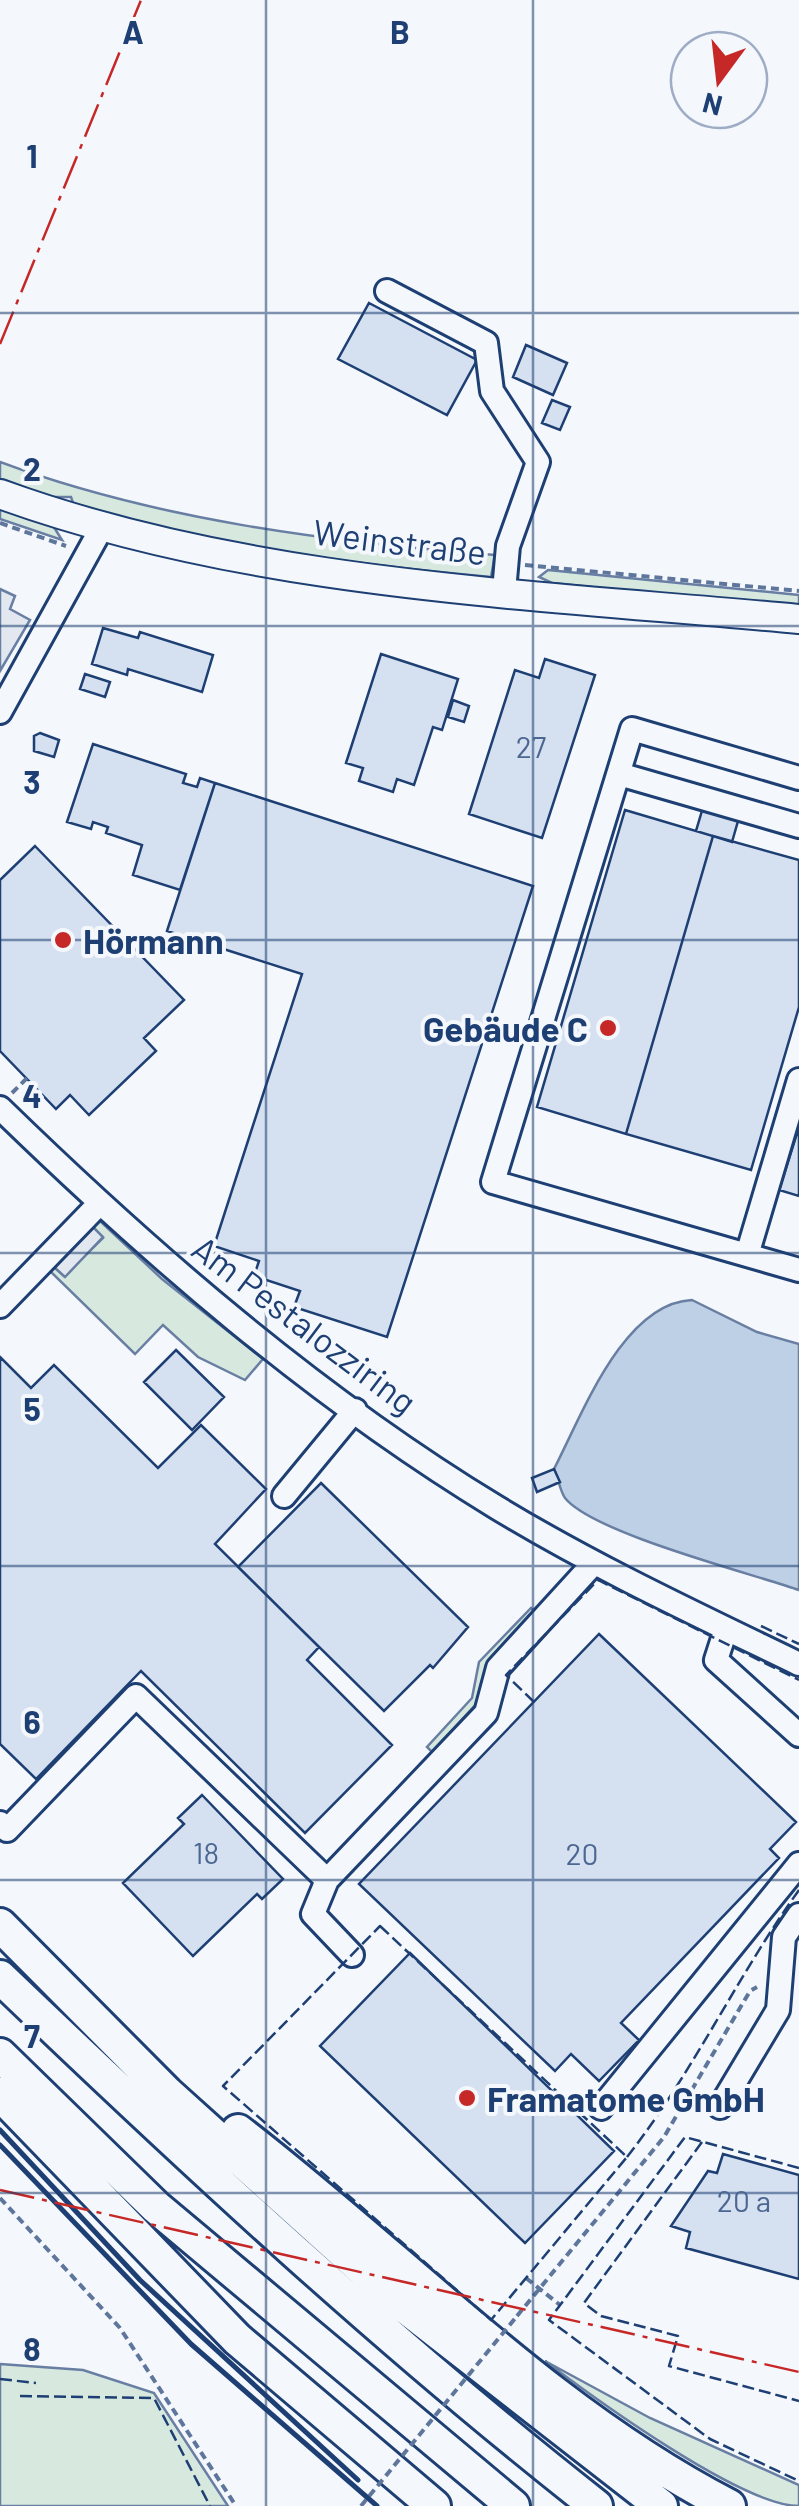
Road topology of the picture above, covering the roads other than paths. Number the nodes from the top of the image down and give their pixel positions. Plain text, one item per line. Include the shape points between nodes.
1 (387, 291) dead end
2 (0, 494) edge
3 (101, 530) junction
4 (504, 591) junction
5 (799, 619) edge
6 (0, 712) edge
7 (618, 774) junction
8 (799, 778) edge
9 (799, 826) edge
10 (799, 1080) edge
11 (6, 1100) edge
12 (98, 1204) junction
13 (747, 1255) junction
14 (799, 1270) edge
15 (0, 1306) edge
16 (355, 1410) junction
17 (284, 1496) dead end
18 (592, 1564) junction
19 (726, 1629) junction
20 (799, 1664) edge
21 (799, 1735) edge
22 (0, 1823) edge
23 (799, 1864) edge
24 (328, 1880) junction
25 (799, 1915) edge
26 (0, 1925) edge
27 (352, 1955) dead end
28 (0, 1977) edge
29 (60, 1986) junction
30 (0, 2054) edge
31 (0, 2094) edge
32 (720, 2107) dead end
33 (600, 2108) dead end
34 (434, 2506) edge
35 (513, 2506) edge
36 (596, 2506) edge
37 (661, 2506) edge
38 (729, 2506) edge

1 - 4 street via 486,343 492,392 538,462 506,563
2 - 3 main road, Weinstraße
3 - 4 main road, Weinstraße via 224,555
3 - 6 street
4 - 5 main road, Weinstraße
7 - 8 street via 632,729
7 - 9 street
7 - 13 street via 493,1182
10 - 13 street
11 - 12 street, Am Pestalozziring
12 - 15 street
12 - 16 street, Am Pestalozziring
13 - 14 street
16 - 17 street
16 - 18 street, Am Pestalozziring
18 - 19 street, Am Pestalozziring
18 - 24 street via 498,1668 486,1714
19 - 20 street, Am Pestalozziring
19 - 21 street via 716,1660
22 - 24 street via 7,1830 136,1696
23 - 33 street
24 - 27 street via 313,1914
25 - 32 street via 784,1937 778,2010
26 - 29 highway
28 - 36 highway via 328,2282
29 - 37 highway via 166,2093 399,2302
29 - 38 highway via 557,2394 620,2441
30 - 35 highway via 156,2207
31 - 34 highway via 238,2339

